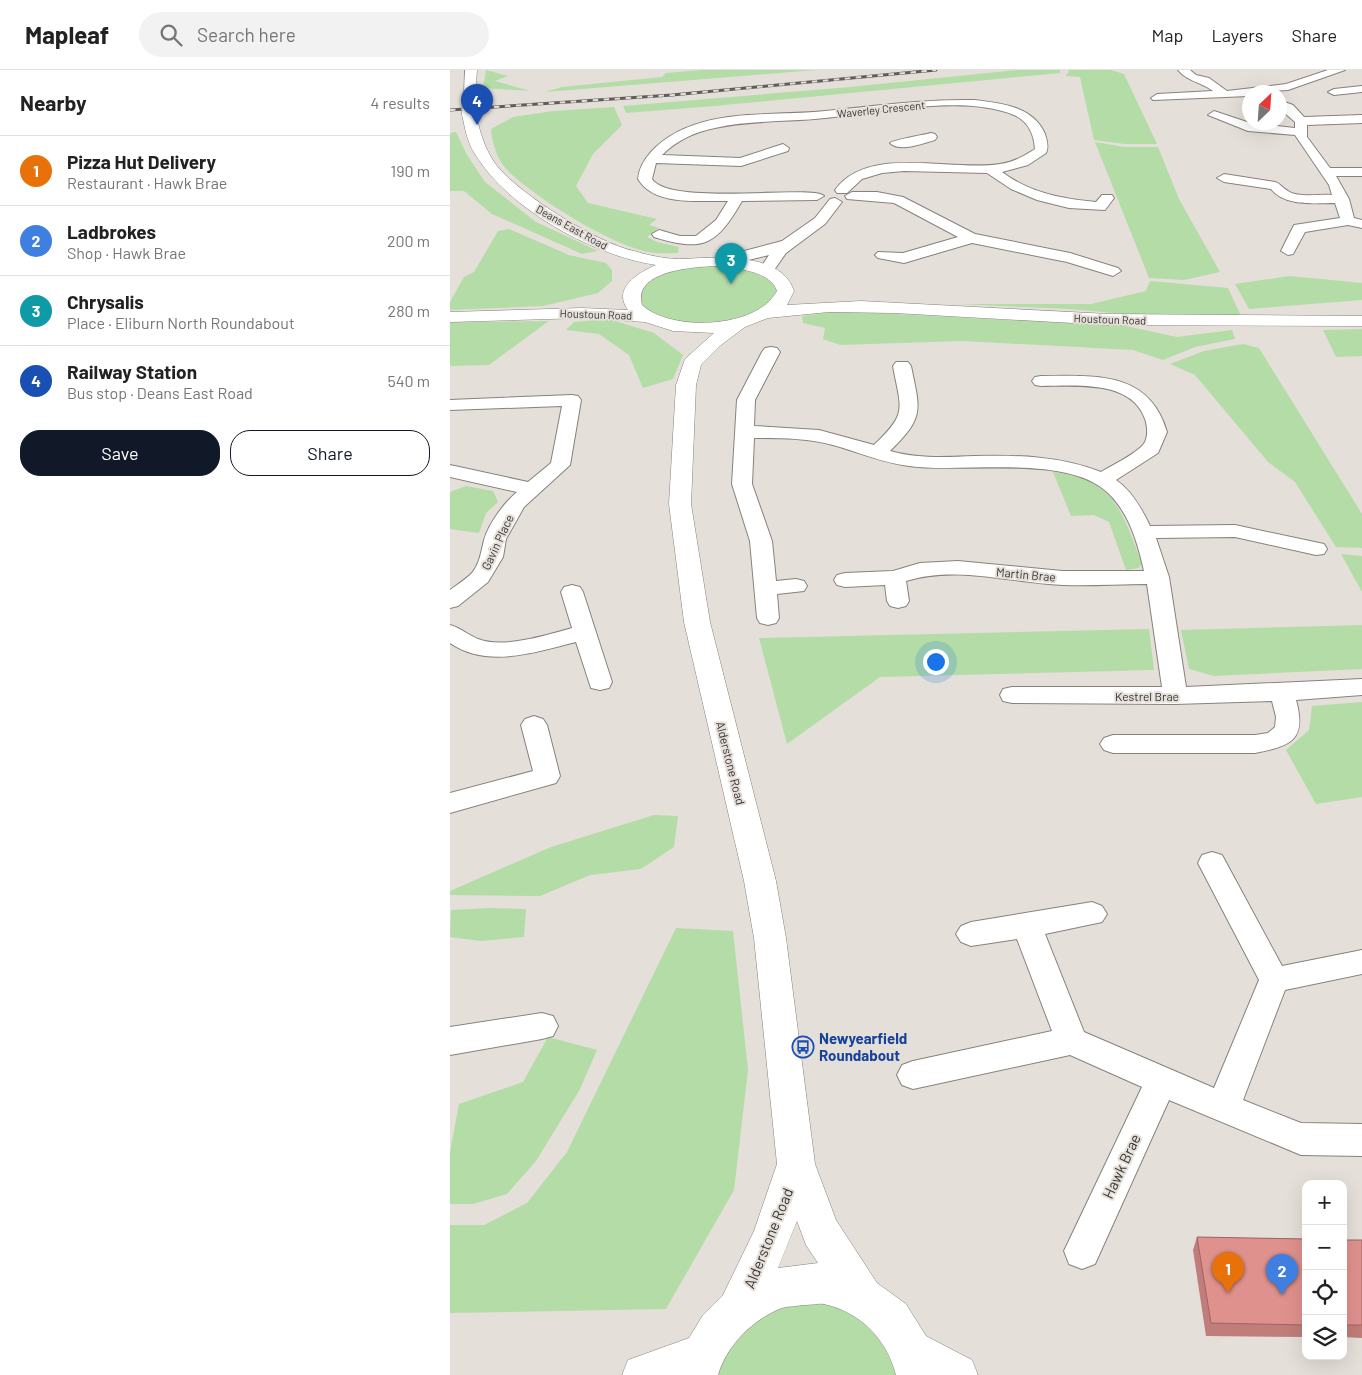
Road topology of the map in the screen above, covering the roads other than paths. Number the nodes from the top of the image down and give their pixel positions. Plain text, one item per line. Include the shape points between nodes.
1 (471, 70) edge
2 (1184, 70) edge
3 (1339, 70) edge
4 (1287, 87) edge
5 (1362, 89) edge
6 (1334, 92) dead end
7 (1242, 93) edge
8 (1224, 94) junction
9 (1157, 98) dead end
10 (1287, 107) edge
11 (1214, 115) dead end
12 (1362, 119) edge
13 (1349, 121) junction
14 (1301, 126) junction
15 (1358, 133) dead end
16 (931, 137) dead end
17 (896, 142) dead end
18 (910, 143) junction
19 (783, 148) dead end
20 (653, 159) junction
21 (741, 162) junction
22 (920, 167) junction
23 (990, 169) junction
24 (755, 170) dead end
25 (1327, 172) junction
26 (1362, 172) edge
27 (1266, 173) dead end
28 (1224, 178) dead end
29 (1275, 186) junction
30 (847, 193) junction
31 (817, 196) junction
32 (737, 198) junction
33 (1342, 199) junction
34 (835, 202) junction
35 (707, 214) dead end
36 (727, 215) junction
37 (1112, 218) dead end
38 (1355, 222) edge
39 (659, 234) dead end
40 (971, 238) junction
41 (698, 241) junction
42 (717, 241) dead end
43 (786, 245) junction
44 (1288, 251) dead end
45 (620, 253) junction
46 (883, 255) dead end
47 (723, 261) junction
48 (678, 264) junction
49 (767, 270) junction
50 (1118, 273) dead end
51 (635, 287) junction
52 (784, 288) junction
53 (859, 306) junction
54 (543, 313) junction
55 (764, 313) junction
56 (450, 317) edge
57 (649, 317) junction
58 (1362, 321) edge
59 (740, 322) junction
60 (670, 325) junction
61 (771, 352) dead end
62 (692, 363) junction
63 (909, 374) dead end
64 (1041, 382) dead end
65 (450, 405) edge
66 (746, 432) junction
67 (877, 453) junction
68 (450, 471) edge
69 (1102, 480) junction
70 (532, 489) junction
71 (1142, 532) junction
72 (1316, 549) dead end
73 (1158, 577) junction
74 (895, 578) junction
75 (845, 580) dead end
76 (796, 586) dead end
77 (767, 588) junction
78 (572, 592) dead end
79 (450, 601) edge
80 (898, 601) dead end
81 (768, 618) dead end
82 (450, 632) edge
83 (584, 633) junction
84 (600, 682) dead end
85 (1362, 687) edge
86 (1282, 694) junction
87 (1012, 695) dead end
88 (1175, 696) junction
89 (534, 725) dead end
90 (1113, 744) dead end
91 (450, 803) edge
92 (1212, 863) dead end
93 (1092, 914) dead end
94 (1026, 926) junction
95 (971, 934) dead end
96 (1362, 962) edge
97 (1274, 980) junction
98 (542, 1026) dead end
99 (450, 1041) edge
100 (1072, 1041) junction
101 (913, 1075) dead end
102 (1161, 1082) junction
103 (1223, 1108) junction
104 (1362, 1140) edge
105 (796, 1164) junction
106 (1082, 1251) dead end
107 (863, 1297) junction
108 (738, 1310) junction
109 (914, 1363) edge
110 (700, 1365) edge
111 (642, 1375) edge
112 (956, 1375) edge

1 - 45 street, Deans East Road, bridge via 469,114 480,153 507,184 549,216
2 - 8 street via 1192,78 1209,79
3 - 4 street
5 - 6 street
7 - 8 street
8 - 9 street
10 - 14 street
11 - 14 street via 1248,127
12 - 13 street
13 - 14 street
13 - 15 street
14 - 25 street via 1304,142
16 - 18 street
17 - 18 street
18 - 22 street
19 - 21 street
20 - 21 street
20 - 23 street, Waverley Crescent via 664,144 680,135 727,122 899,106 972,104 1015,111 1033,123 1041,141 1041,150 1035,156 1017,164
20 - 32 street, Waverley Crescent via 645,180 658,190 684,196
21 - 24 street
22 - 23 street, Waverley Crescent
22 - 30 street, Waverley Crescent via 868,172 857,176
23 - 37 street via 1020,191 1034,196 1074,205 1104,203
25 - 26 street
25 - 33 street
27 - 29 street
28 - 29 street
29 - 33 street via 1282,194 1296,198
30 - 31 street, Waverley Crescent via 826,190
30 - 34 street, Waverley Crescent via 847,200
30 - 40 street, Waverley Crescent via 898,200
31 - 32 street, Waverley Crescent
31 - 34 street, Waverley Crescent via 822,201
32 - 36 street
33 - 38 street
34 - 43 street via 830,212 811,230
35 - 36 street
36 - 41 street via 722,223
38 - 44 street via 1299,228
39 - 41 street
40 - 46 street, Waverley Crescent via 904,258
40 - 50 street, Waverley Crescent via 1070,258
41 - 42 street
43 - 47 street
43 - 49 street
45 - 48 street, Deans East Road
45 - 51 street, Deans East Road
47 - 48 street
47 - 49 street
48 - 51 street, Houstoun Road via 660,270
49 - 52 street via 780,279
51 - 54 street, Houstoun Road via 598,303
51 - 57 street, Deans East Road via 633,306
52 - 53 street, Houstoun Road via 831,302
52 - 55 street via 783,297
53 - 55 street, Houstoun Road via 791,308
53 - 58 street, Houstoun Road via 1112,319
54 - 56 street, Houstoun Road
54 - 57 street, Houstoun Road
55 - 59 street
57 - 60 street
59 - 60 street via 698,327
59 - 62 street
60 - 62 street
61 - 66 street via 746,400
62 - 105 street, Alderstone Road via 686,385 680,504 697,622 760,881 770,938
63 - 67 street via 911,412 907,425
64 - 69 street via 1089,381 1124,387 1141,399 1153,414 1158,432 1151,449
65 - 70 street, Gavin Place via 581,400 560,465
66 - 67 street via 829,438
66 - 77 street via 742,484 761,541
67 - 69 street via 910,461 1045,464 1080,471
68 - 70 street
69 - 71 street via 1118,491
70 - 79 street, Gavin Place via 516,503 505,520 495,540 492,557 480,577
71 - 72 street via 1235,531
71 - 73 street
73 - 74 street, Martin Brae via 1062,578 958,568 920,570
73 - 88 street
74 - 75 street, Martin Brae
74 - 80 street
76 - 77 street
77 - 81 street
78 - 83 street
82 - 83 street via 472,645 488,649 508,649
83 - 84 street
85 - 86 street, Kestrel Brae
86 - 88 street, Kestrel Brae
86 - 90 street via 1288,730 1276,740 1256,744 1173,735
87 - 88 street, Kestrel Brae
89 - 91 street via 550,785
92 - 97 street
93 - 94 street
94 - 95 street
94 - 100 street
96 - 97 street
97 - 103 street
98 - 99 street
100 - 101 street
100 - 102 street
102 - 103 street
102 - 106 street, Hawk Brae
103 - 104 street via 1301,1139
105 - 107 street, Alderstone Road via 820,1231
105 - 108 street, Alderstone Road via 772,1236
107 - 108 street via 822,1283 778,1288
107 - 109 street via 891,1320
108 - 110 street via 718,1330
109 - 112 street
110 - 111 street

